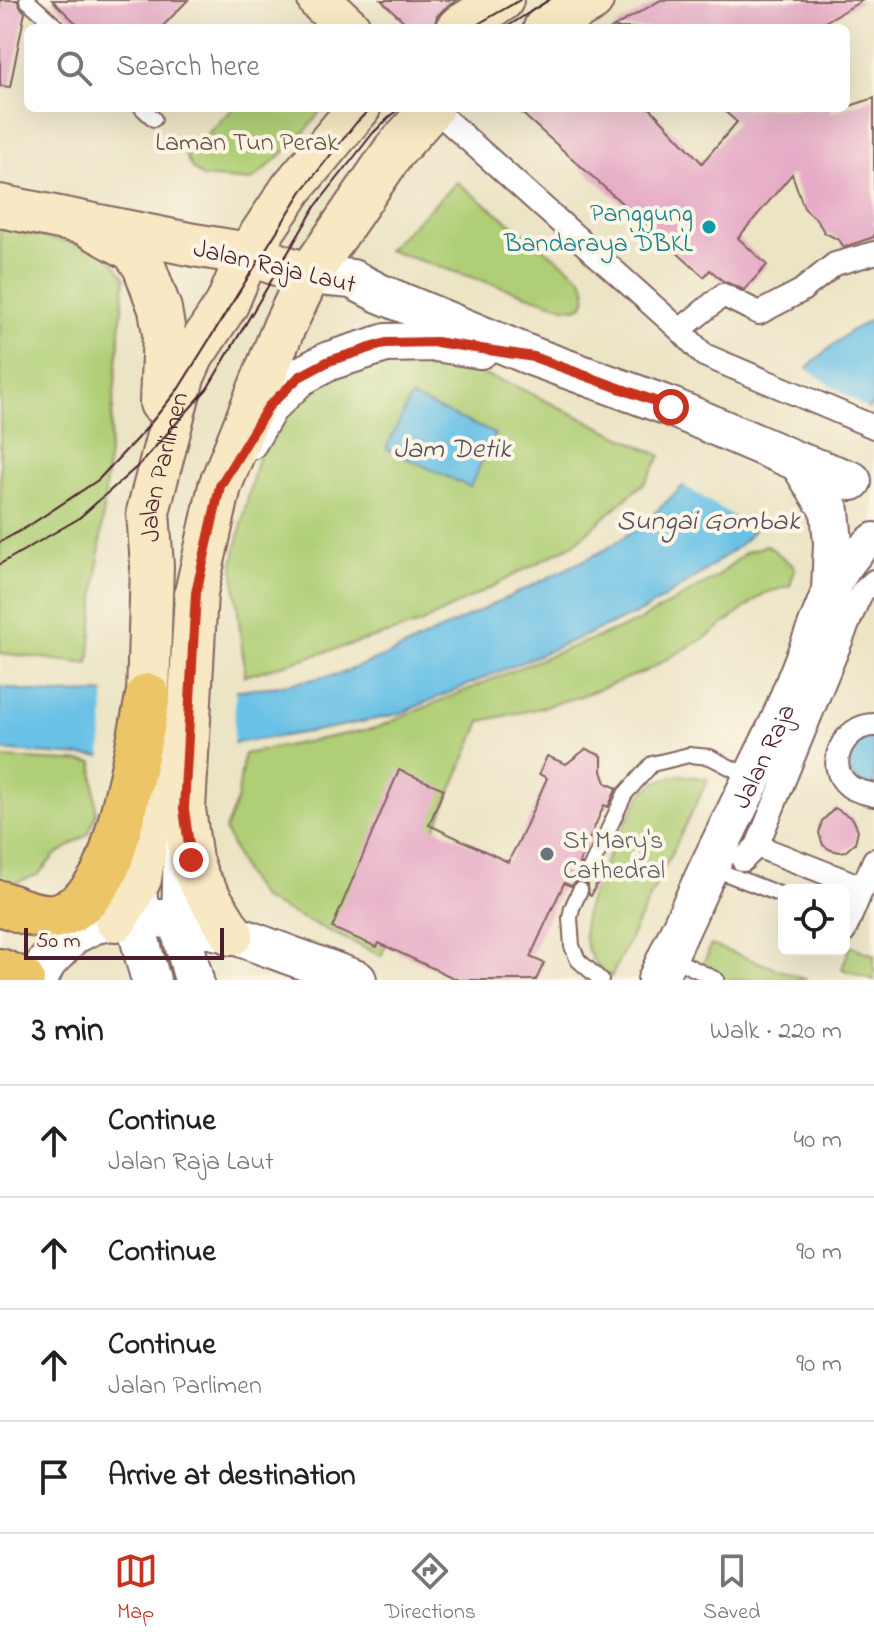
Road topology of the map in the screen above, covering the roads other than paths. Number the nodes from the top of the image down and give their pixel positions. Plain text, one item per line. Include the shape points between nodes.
1 (27, 0) edge
2 (319, 0) edge
3 (502, 0) edge
4 (592, 0) edge
5 (54, 24) edge
6 (345, 24) edge
7 (464, 24) edge
8 (552, 24) edge
9 (146, 112) edge
10 (356, 112) edge
11 (428, 112) edge
12 (436, 112) edge
13 (154, 119) dead end
14 (0, 206) edge
15 (86, 224) junction
16 (874, 253) edge
17 (248, 254) junction
18 (309, 275) junction
19 (680, 330) junction
20 (534, 357) junction
21 (874, 427) edge
22 (220, 486) junction
23 (852, 494) edge
24 (148, 512) junction
25 (874, 538) edge
26 (874, 581) edge
27 (831, 592) junction
28 (148, 696) joint
29 (874, 725) edge
30 (803, 729) junction
31 (753, 779) junction
32 (874, 795) edge
33 (152, 808) junction
34 (736, 858) junction
35 (874, 860) edge
36 (590, 869) dead end
37 (864, 888) junction
38 (580, 890) dead end
39 (778, 891) edge
40 (0, 903) edge
41 (133, 914) junction
42 (850, 919) edge
43 (0, 923) edge
44 (182, 931) junction
45 (232, 934) junction
46 (73, 935) junction
47 (663, 968) edge
48 (0, 971) edge
49 (22, 980) edge
50 (38, 980) edge
51 (151, 980) edge
52 (194, 980) edge
53 (357, 980) edge
54 (601, 980) edge
55 (717, 980) edge

1 - 5 lane
2 - 6 main road
3 - 7 main road
4 - 8 main road
9 - 13 lane
10 - 17 main road, Jalan Parlimen via 292,188
11 - 18 main road, Jalan Parlimen via 394,151
12 - 19 street
14 - 15 main road, Jalan Raja Laut
15 - 17 main road, Jalan Raja Laut
15 - 24 main road via 133,250 160,309 162,393
16 - 19 street via 835,264 801,291 759,313 723,295
17 - 18 main road, Jalan Raja Laut
17 - 24 main road, Jalan Parlimen via 227,304 183,377
18 - 20 street, Jalan Raja Laut via 352,279
18 - 22 main road, Jalan Parlimen
19 - 21 street via 704,355
20 - 22 street via 440,343 386,343 329,361 299,377 268,407
20 - 23 street, Jalan Raja Laut via 799,462
22 - 33 main road, Jalan Parlimen via 196,593 195,626
23 - 27 street via 833,543
24 - 28 main road, Jalan Parlimen
25 - 27 street, Jalan Raja
26 - 30 street via 857,602
27 - 30 street, Jalan Raja
28 - 33 highway via 137,753
29 - 32 street via 845,738 838,762 849,787
30 - 31 street, Jalan Raja
30 - 34 street
31 - 34 street, Jalan Raja
31 - 36 lane via 710,757 689,755 652,764 625,794
33 - 40 highway via 114,846 102,878 81,904 60,915 40,916
33 - 41 main road, Jalan Parlimen
33 - 44 street, Jalan Parlimen
33 - 45 main road, Jalan Parlimen via 191,860
34 - 37 street
34 - 39 lane
34 - 47 street, Jalan Raja
35 - 37 street
37 - 42 street
38 - 54 lane via 570,918 572,946 578,960
41 - 44 street via 161,918
41 - 46 street
41 - 51 street, Jalan Parlimen
43 - 46 highway via 35,935
44 - 45 street
44 - 52 street, Jalan Parlimen
45 - 53 street
46 - 50 street
47 - 55 lane
48 - 49 highway

